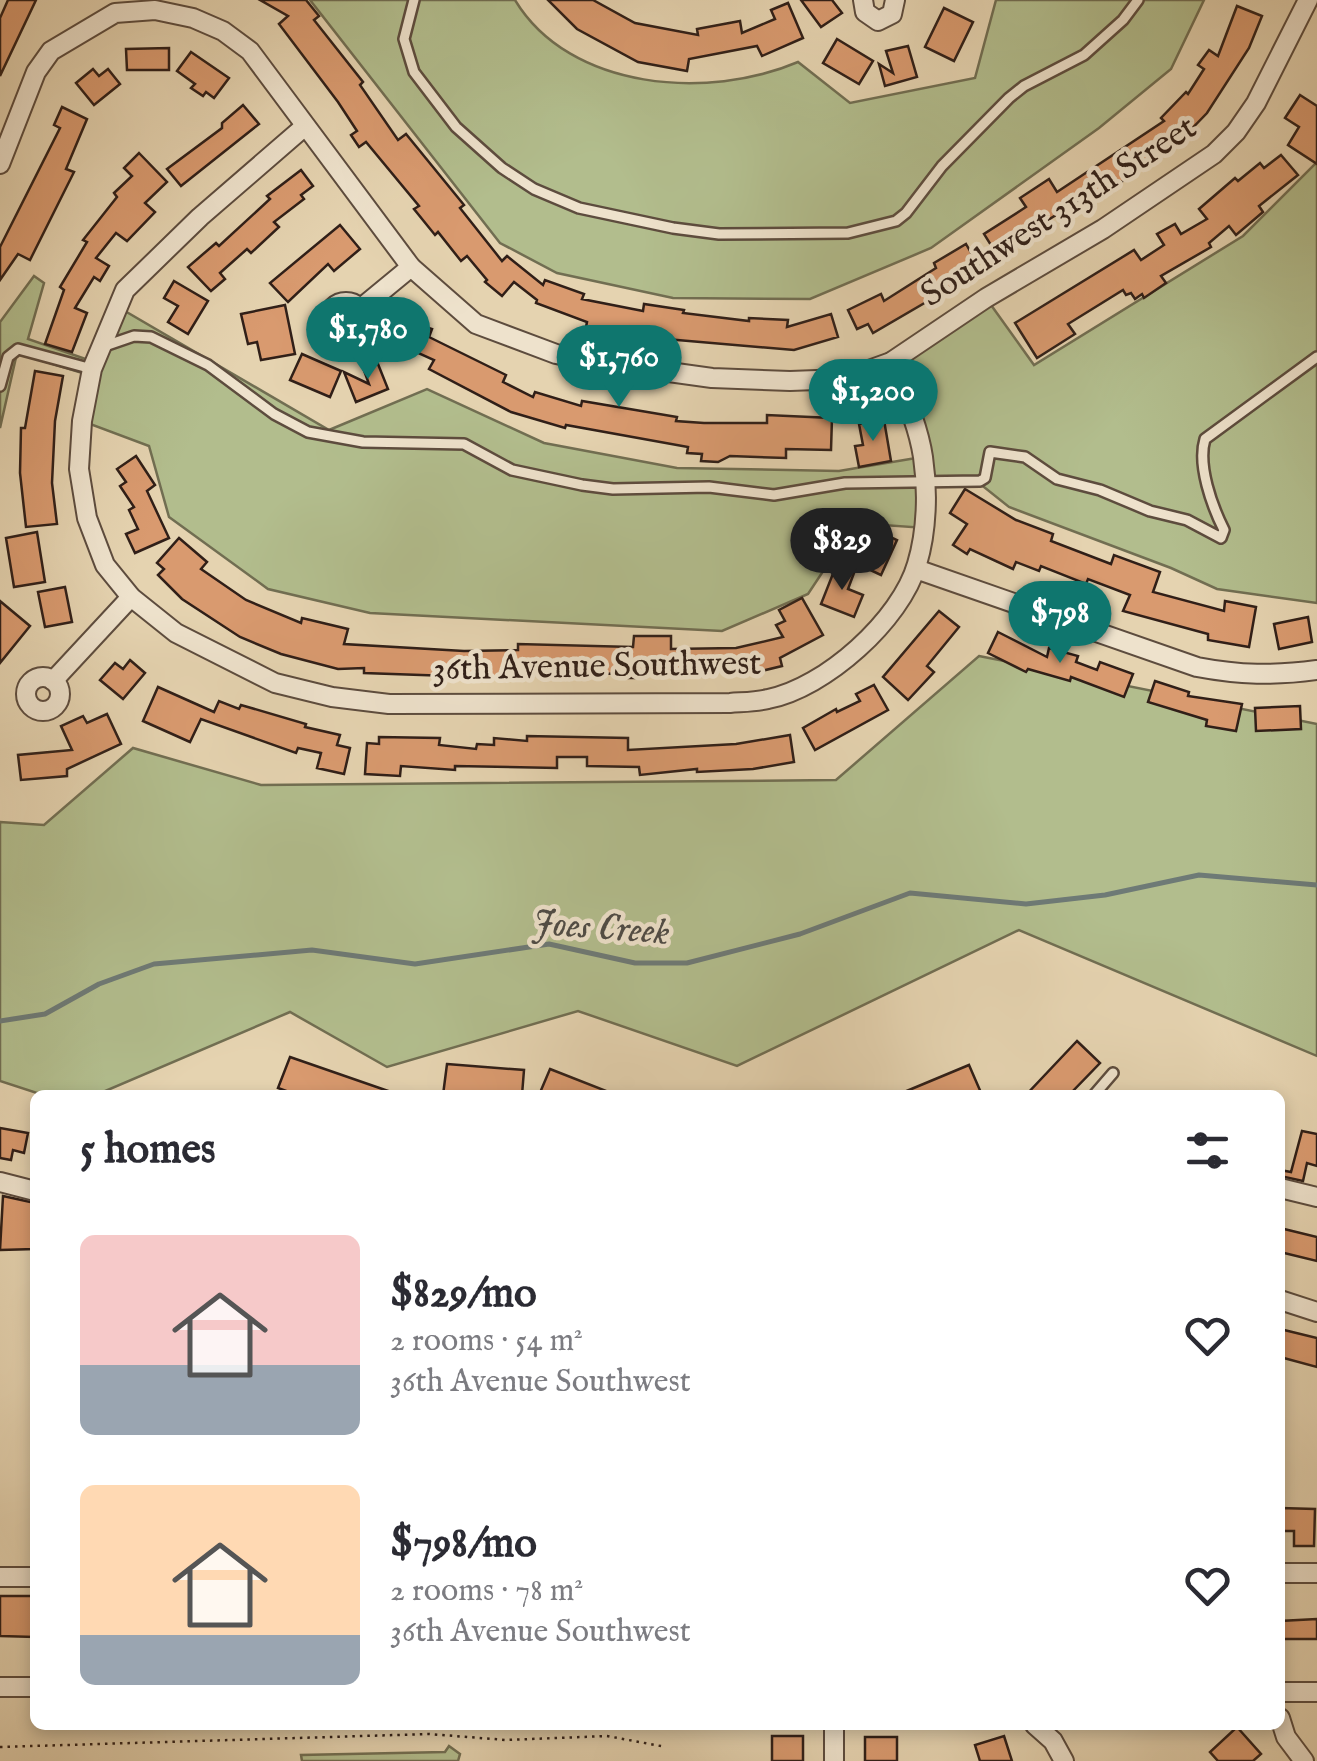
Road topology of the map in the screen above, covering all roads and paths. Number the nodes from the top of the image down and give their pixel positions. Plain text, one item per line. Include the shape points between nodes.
1 (414, 0) edge
2 (863, 0) edge
3 (895, 0) edge
4 (1138, 0) edge
5 (1308, 0) edge
6 (114, 7) edge
7 (304, 127) junction
8 (0, 164) edge
9 (411, 267) junction
10 (360, 309) dead end
11 (100, 348) junction
12 (1317, 357) edge
13 (891, 362) junction
14 (92, 368) junction
15 (0, 386) edge
16 (924, 482) junction
17 (916, 568) junction
18 (131, 597) junction
19 (1317, 670) edge
20 (53, 682) dead end
21 (1113, 1074) dead end
22 (1099, 1090) edge
23 (0, 1182) edge
24 (1285, 1189) edge
25 (30, 1190) edge
26 (1317, 1197) edge
27 (1285, 1302) edge
28 (1317, 1312) edge
29 (1285, 1573) edge
30 (1317, 1573) edge
31 (30, 1577) edge
32 (0, 1578) edge
33 (0, 1688) edge
34 (30, 1688) edge
35 (1285, 1692) edge
36 (1317, 1692) edge
37 (834, 1730) edge
38 (1039, 1730) edge
39 (1060, 1730) edge
40 (1284, 1730) edge
41 (0, 1746) edge
42 (666, 1747) dead end
43 (1063, 1758) edge
44 (834, 1761) edge
45 (1304, 1761) edge

1 - 4 lane via 404,39 414,72 456,127 502,168 580,208 719,234 848,232 896,221 1009,98 1092,49
2 - 3 street via 865,12 878,20 892,14
5 - 13 street, Southwest 313th Street via 1256,104 1214,154
6 - 7 street, Southwest 313th Street via 193,18 223,30 250,51
6 - 8 street via 51,52 36,72
7 - 9 street, Southwest 313th Street
7 - 11 street, 36th Avenue Southwest via 125,290
9 - 10 street
9 - 13 street, Southwest 313th Street via 476,324 556,354 712,378 790,381 844,378
11 - 14 street, 36th Avenue Southwest
11 - 16 lane via 151,337 208,365 308,432 363,442 464,444 497,464 550,480 764,495 845,483
12 - 16 lane via 1204,438 1202,454 1224,530 1220,538 1187,520 1057,479 1009,453 990,452 980,481
13 - 16 street, 36th Avenue Southwest via 911,412
14 - 15 lane via 18,349 8,356
14 - 18 street, 36th Avenue Southwest via 80,468 87,518 106,565
16 - 17 street, 36th Avenue Southwest via 925,528
17 - 18 street, 36th Avenue Southwest via 884,624 838,666 796,690 730,703 389,704 332,696 275,683 228,662
17 - 19 street via 1197,667 1278,676
18 - 20 street
21 - 22 lane
23 - 25 street
24 - 26 street
27 - 28 street
29 - 30 street
31 - 32 street
33 - 34 street
35 - 36 street
37 - 44 street
38 - 43 street
39 - 43 street
40 - 45 street
41 - 42 path via 429,1734 506,1740 607,1736

